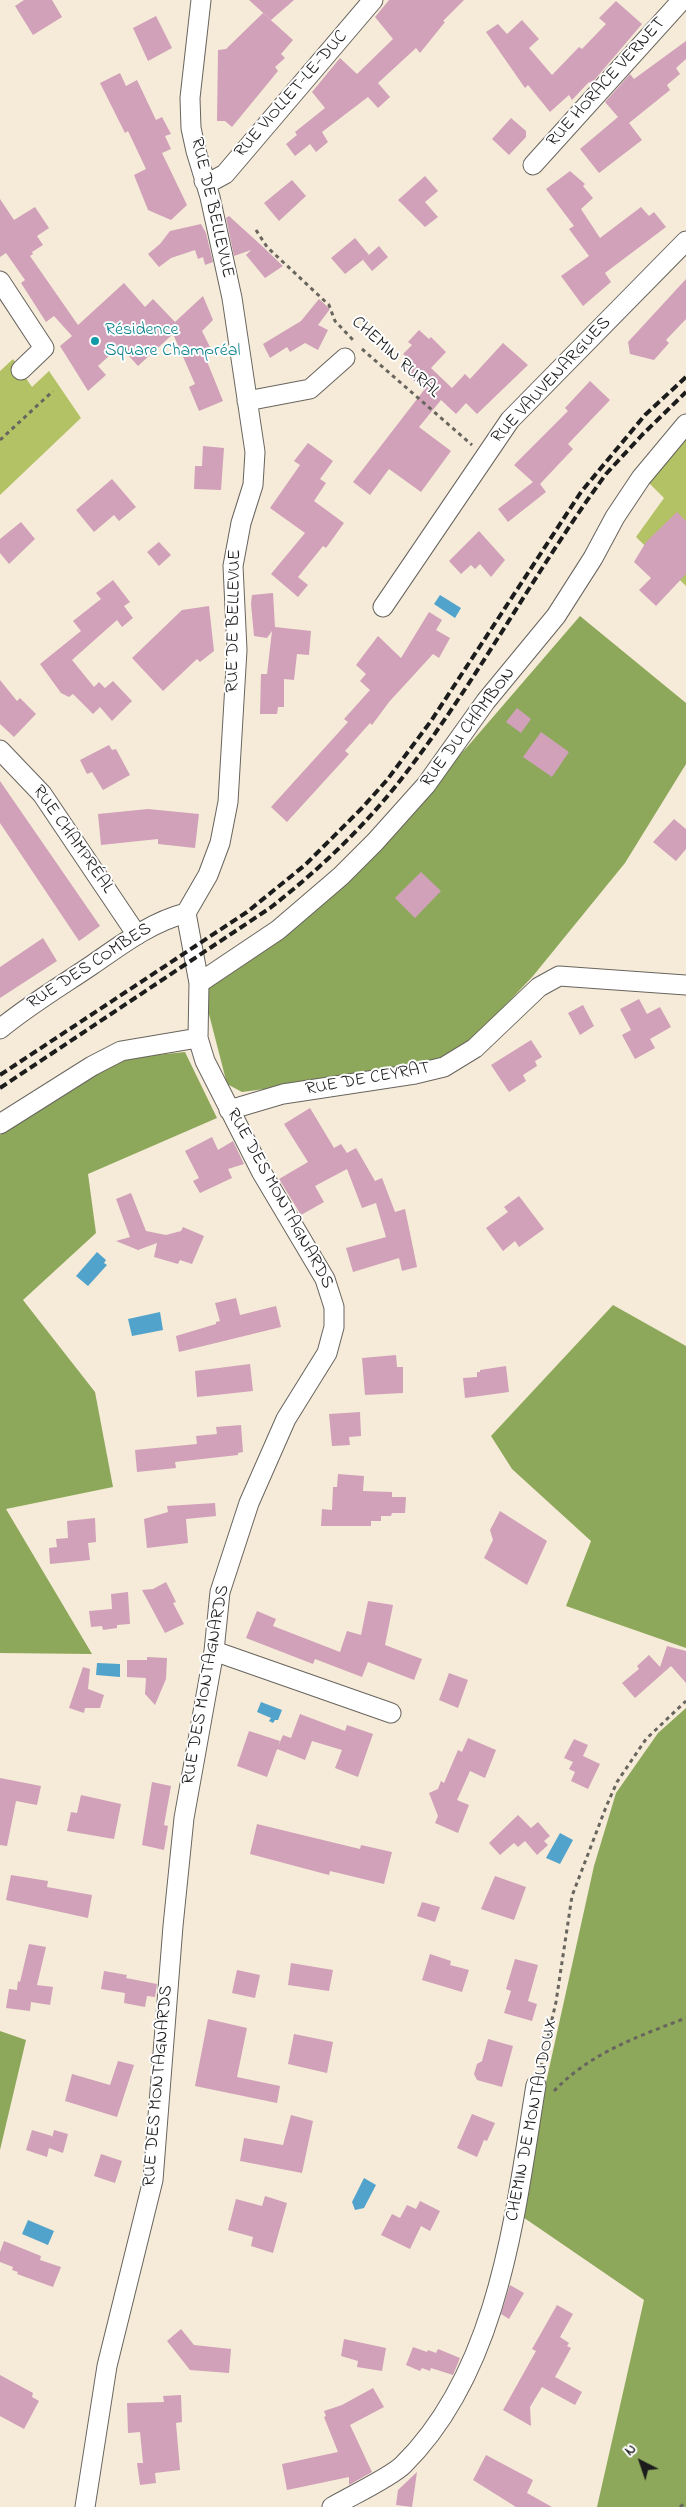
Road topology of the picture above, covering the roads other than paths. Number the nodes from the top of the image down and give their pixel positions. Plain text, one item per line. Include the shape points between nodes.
1 (201, 0) edge
2 (373, 0) edge
3 (682, 0) edge
4 (533, 165) dead end
5 (204, 182) junction
6 (686, 241) edge
7 (0, 281) edge
8 (345, 358) dead end
9 (20, 370) dead end
10 (247, 401) junction
11 (686, 424) edge
12 (383, 607) dead end
13 (0, 750) edge
14 (186, 913) junction
15 (137, 935) junction
16 (199, 983) junction
17 (685, 984) edge
18 (0, 1029) edge
19 (198, 1038) junction
20 (229, 1110) junction
21 (0, 1124) edge
22 (214, 1651) junction
23 (391, 1713) dead end
24 (536, 2086) road end
25 (85, 2507) edge
26 (332, 2507) edge

1 - 5 street, RUE DE BELLEVUE via 190,98 192,128
2 - 5 street, RUE VIOLLET-LE-DUC via 225,174
3 - 4 street, RUE HORACE VERNET
5 - 10 street, RUE DE BELLEVUE via 232,298
6 - 12 street, RUE VAUVENARGUES via 510,420
7 - 9 street via 44,348
8 - 10 street via 310,389
10 - 14 street, RUE DE BELLEVUE via 255,452 253,485 240,523 233,566 237,650 228,802 220,843 208,875
11 - 16 street, RUE DU CHAMBON via 641,478 556,616 486,701 426,785 341,876 278,930
13 - 15 street, RUE CHAMPRÉAL via 42,794
14 - 15 street, RUE DES COMBES via 172,916
14 - 16 street, RUE DES MONTAGNARDS
15 - 18 street, RUE DES COMBES
16 - 19 street, RUE DES MONTAGNARDS
17 - 20 street, RUE DE CEYRAT via 559,976 539,987 476,1048 444,1067 283,1094
19 - 20 street, RUE DES MONTAGNARDS via 205,1061
19 - 21 street via 122,1051 92,1066
20 - 22 street, RUE DES MONTAGNARDS via 262,1173 325,1278 334,1307 334,1327 327,1353 286,1419 249,1503 220,1592
22 - 23 street
22 - 25 street, RUE DES MONTAGNARDS via 184,1818 153,2180 107,2366
24 - 26 street, CHEMIN DE MONTAUDOUX via 506,2262 475,2355 446,2415 402,2466

